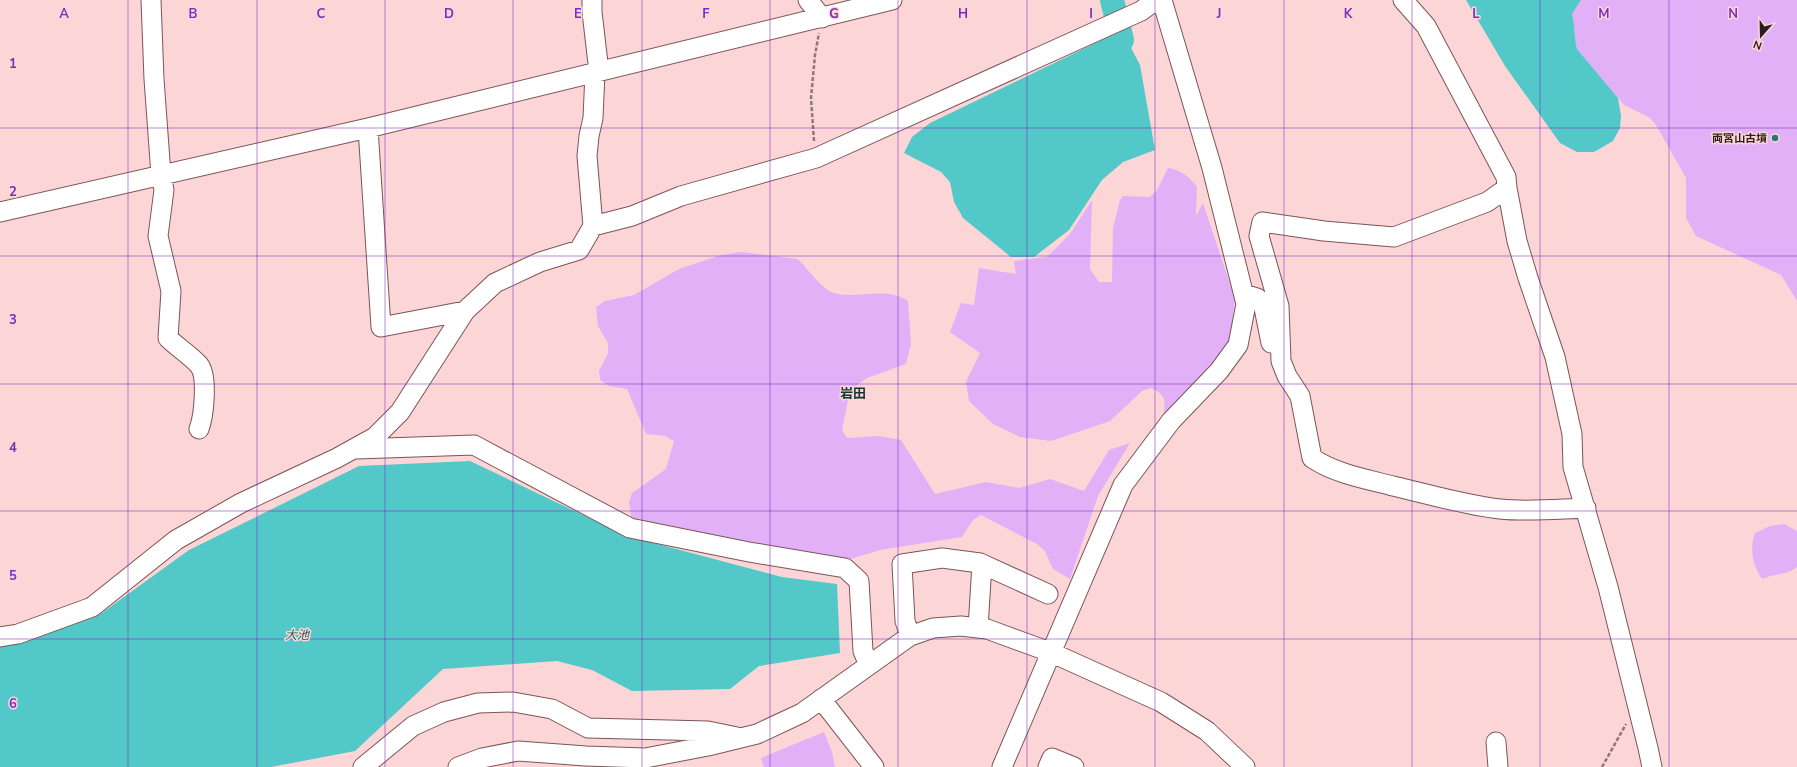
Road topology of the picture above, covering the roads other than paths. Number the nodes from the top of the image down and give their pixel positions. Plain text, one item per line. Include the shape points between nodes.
1 (151, 0) edge
2 (592, 0) edge
3 (808, 0) edge
4 (892, 0) edge
5 (1156, 0) edge
6 (1162, 0) edge
7 (1403, 0) edge
8 (822, 18) junction
9 (597, 72) junction
10 (368, 128) junction
11 (161, 175) junction
12 (1507, 188) junction
13 (0, 212) edge
14 (593, 226) junction
15 (1244, 294) junction
16 (465, 311) junction
17 (1283, 367) junction
18 (199, 429) dead end
19 (353, 449) junction
20 (1586, 508) junction
21 (982, 564) junction
22 (1048, 594) dead end
23 (978, 628) junction
24 (910, 636) junction
25 (0, 637) edge
26 (1050, 652) junction
27 (869, 665) junction
28 (821, 699) junction
29 (740, 738) junction
30 (1496, 742) dead end
31 (363, 767) edge
32 (458, 767) edge
33 (874, 767) edge
34 (1002, 767) edge
35 (1048, 767) edge
36 (1074, 767) edge
37 (1245, 767) edge
38 (1498, 767) edge
39 (1652, 767) edge

1 - 11 street
2 - 9 street
3 - 8 street
4 - 8 street
5 - 14 street via 1141,11 816,158 681,196 632,216
6 - 15 street via 1212,168
7 - 12 street via 1426,26 1506,177
8 - 9 street
9 - 10 street
9 - 14 street via 587,156
10 - 11 street
10 - 16 street via 381,327
11 - 13 street
11 - 18 street via 164,190 158,236 171,291 168,338 200,366 205,389 203,420
12 - 17 street via 1487,202 1394,237 1262,222 1259,236 1279,306
12 - 20 street via 1528,278 1555,356 1572,434 1573,467
14 - 16 street via 579,250 540,262 495,283
15 - 17 street via 1258,298 1263,303 1274,362
15 - 26 street via 1246,304 1238,345 1219,371 1171,421 1123,485
16 - 19 street via 400,412 375,437
17 - 20 street via 1300,396 1312,458 1321,464 1354,476 1476,505 1524,510
19 - 25 street via 241,503 176,540 92,607 18,634
19 - 27 street via 474,445 630,528 845,568 859,581 863,651
20 - 39 street
21 - 22 street
21 - 23 street
21 - 24 street via 942,558 902,564 905,621
23 - 24 street via 933,628
23 - 26 street via 988,629
24 - 27 street
26 - 34 street
26 - 37 street via 1161,702 1207,731
27 - 28 street
28 - 29 street via 802,713 758,734
28 - 33 street
29 - 31 street via 708,730 588,728 552,709 513,702 478,703 444,712 413,726
29 - 32 street via 645,758 518,751 482,758
30 - 38 street
35 - 36 street via 1052,758

